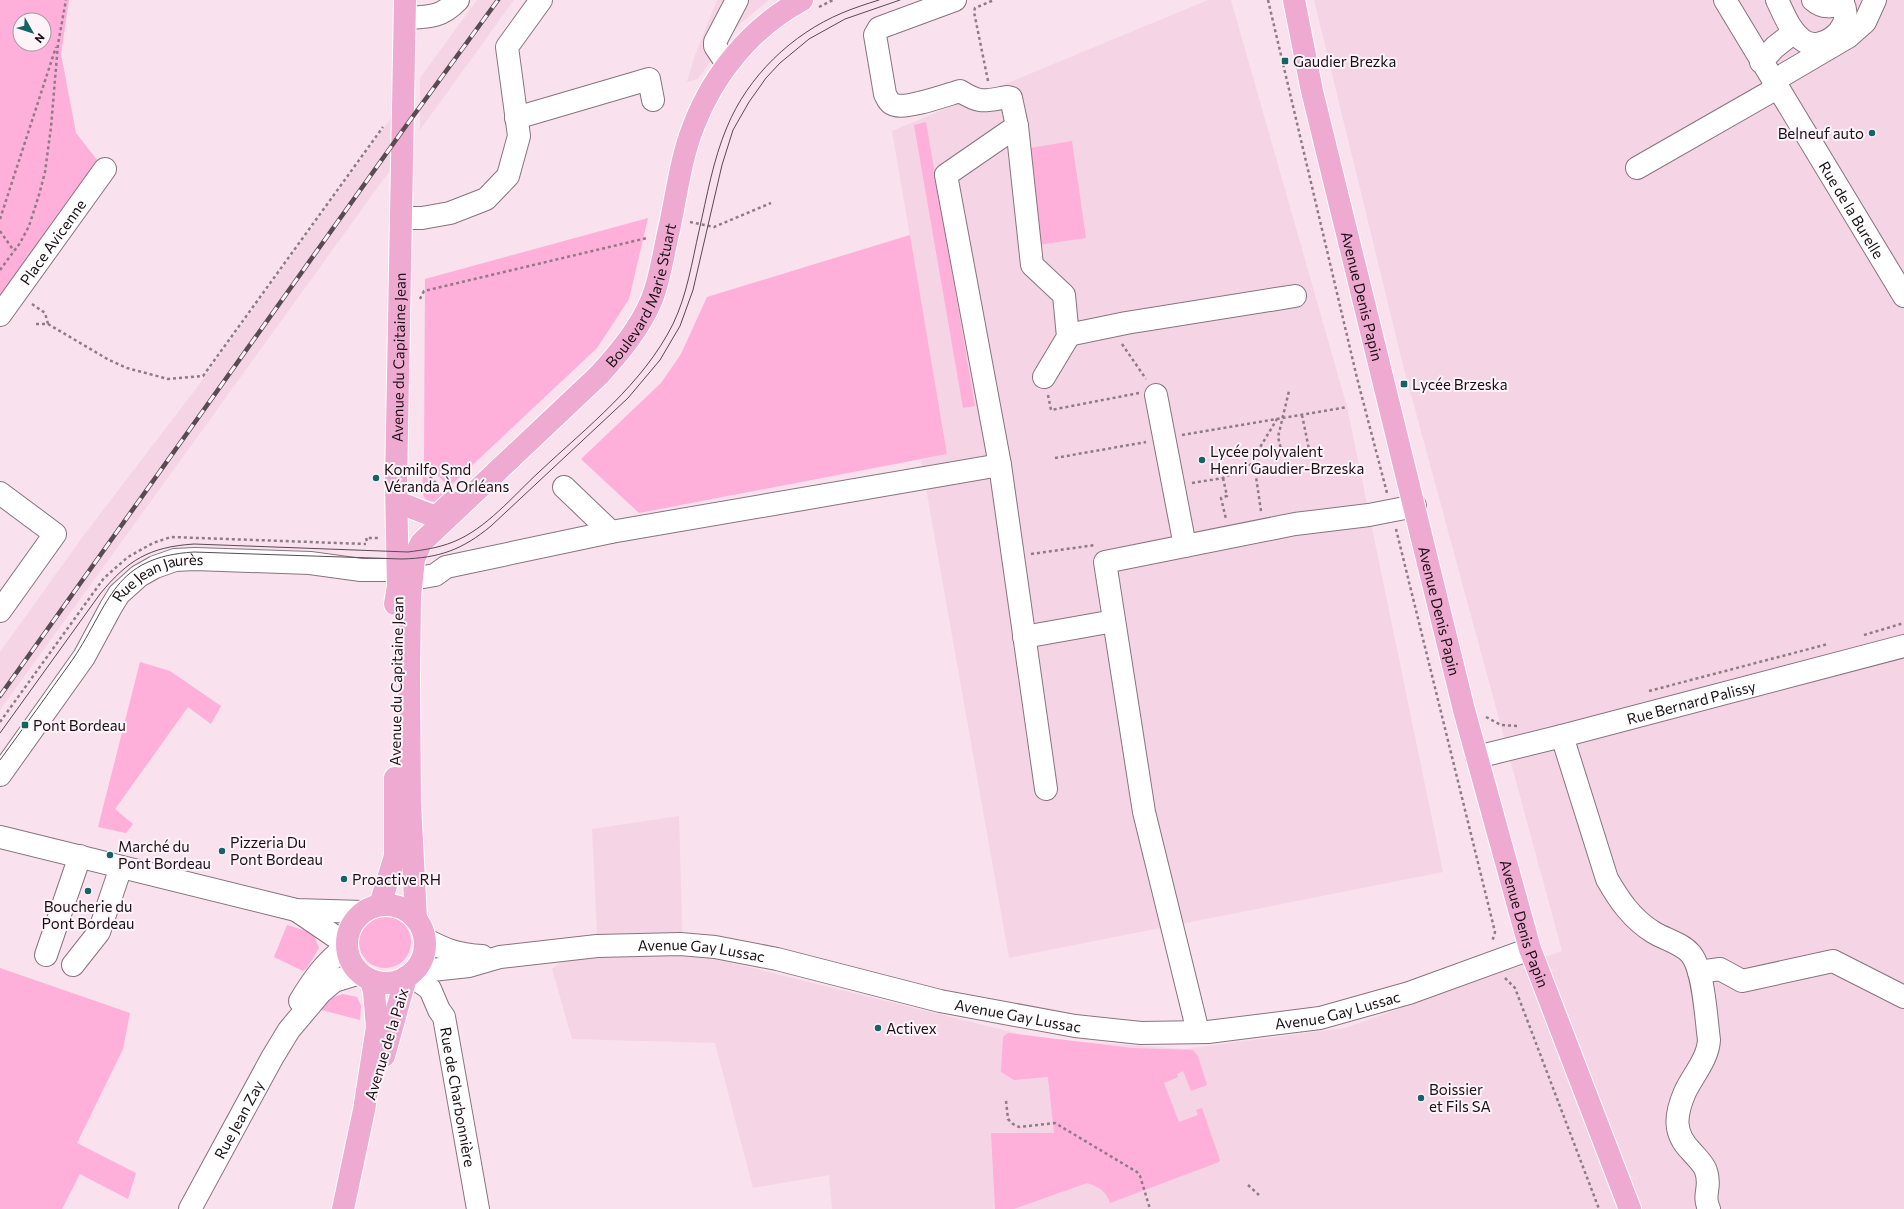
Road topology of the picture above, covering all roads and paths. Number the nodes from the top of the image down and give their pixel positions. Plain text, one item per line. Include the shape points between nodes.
1 (66, 0) edge
2 (458, 0) edge
3 (541, 0) edge
4 (737, 0) edge
5 (955, 0) edge
6 (994, 0) edge
7 (1268, 0) edge
8 (1294, 0) edge
9 (1725, 0) edge
10 (1777, 0) edge
11 (1813, 0) edge
12 (1875, 0) edge
13 (1842, 1) edge
14 (787, 2) edge
15 (409, 9) edge
16 (1794, 32) junction
17 (58, 44) junction
18 (723, 58) junction
19 (1761, 62) junction
20 (1775, 84) junction
21 (653, 100) dead end
22 (992, 100) junction
23 (516, 118) junction
24 (384, 125) dead end
25 (1017, 126) junction
26 (1637, 168) dead end
27 (105, 169) dead end
28 (771, 203) dead end
29 (405, 218) junction
30 (0, 219) edge
31 (685, 221) dead end
32 (0, 231) edge
33 (658, 236) junction
34 (14, 251) junction
35 (0, 270) edge
36 (1295, 296) dead end
37 (1904, 296) edge
38 (420, 299) dead end
39 (0, 315) edge
40 (36, 324) dead end
41 (1068, 335) junction
42 (1119, 339) dead end
43 (1044, 377) joint
44 (1289, 391) dead end
45 (1154, 393) junction
46 (1347, 407) dead end
47 (1302, 414) junction
48 (1283, 418) junction
49 (1277, 419) junction
50 (1165, 438) junction
51 (1309, 449) dead end
52 (1282, 453) dead end
53 (1054, 458) dead end
54 (1254, 463) junction
55 (1000, 466) junction
56 (412, 469) dead end
57 (1223, 478) junction
58 (564, 486) dead end
59 (1174, 486) junction
60 (445, 492) dead end
61 (0, 493) edge
62 (405, 505) junction
63 (1415, 506) junction
64 (1392, 510) junction
65 (436, 517) junction
66 (1264, 531) junction
67 (611, 532) junction
68 (1231, 537) junction
69 (1102, 544) dead end
70 (1185, 546) junction
71 (1013, 557) junction
72 (408, 563) junction
73 (0, 611) edge
74 (1114, 621) junction
75 (1904, 624) edge
76 (1860, 636) dead end
77 (1024, 637) junction
78 (1829, 644) dead end
79 (1904, 646) edge
80 (1646, 692) dead end
81 (1482, 714) dead end
82 (1524, 724) dead end
83 (1562, 736) junction
84 (1477, 756) junction
85 (0, 775) edge
86 (1046, 789) dead end
87 (0, 837) edge
88 (80, 856) junction
89 (121, 867) junction
90 (372, 908) junction
91 (296, 910) junction
92 (416, 919) junction
93 (425, 939) junction
94 (346, 946) junction
95 (1491, 947) dead end
96 (1530, 949) junction
97 (46, 955) dead end
98 (500, 957) junction
99 (73, 965) dead end
100 (1699, 972) junction
101 (410, 974) junction
102 (366, 977) junction
103 (1504, 978) dead end
104 (1904, 997) edge
105 (289, 1030) junction
106 (1198, 1032) junction
107 (1006, 1101) dead end
108 (364, 1110) junction
109 (1248, 1185) dead end
110 (1259, 1195) dead end
111 (190, 1209) edge
112 (343, 1209) edge
113 (478, 1209) edge
114 (1150, 1209) edge
115 (1599, 1209) edge
116 (1630, 1209) edge
117 (1708, 1209) edge

1 - 17 path
2 - 15 street via 443,13 424,18
3 - 23 street via 507,47
4 - 18 street via 715,42
5 - 22 street via 879,28 875,34 885,94 889,102 897,106 923,102 960,91 981,102
6 - 22 path via 979,5 974,12
7 - 64 path, Avenue Denis Papin via 1363,403
8 - 63 main road, Avenue Denis Papin via 1314,98
9 - 19 street, Rue de la Burelle
10 - 16 street
11 - 13 street via 1824,7
12 - 20 street via 1864,22 1848,37
13 - 16 street via 1846,11 1844,23 1831,39 1820,44 1812,44 1805,42
14 - 18 main road via 748,30
14 - 72 main road, Boulevard Marie Stuart via 730,60 703,105 687,146 652,298 632,336 599,375 421,543
15 - 29 main road, Avenue du Capitaine Jean
16 - 19 street
17 - 30 path
17 - 34 path via 51,127 44,172 30,226
18 - 33 main road via 701,88 686,122 678,146
19 - 20 street, Rue de la Burelle
20 - 26 street
20 - 37 street, Rue de la Burelle
21 - 23 street via 649,79
22 - 25 street via 1011,98
23 - 29 street via 519,136 508,176 486,199 450,213
24 - 40 path via 203,376 168,379 127,368 48,324
25 - 41 street via 1032,265 1064,296
25 - 55 street via 946,175
27 - 39 street, Place Avicenne
28 - 31 path via 714,227
29 - 62 main road, Avenue du Capitaine Jean
29 - 72 main road, Avenue du Capitaine Jean via 396,484
32 - 34 path
33 - 38 path via 424,292
33 - 65 main road via 645,289 637,308 612,349
34 - 35 path
36 - 41 street via 1126,323
41 - 43 street
42 - 45 path
43 - 45 path via 1051,410
44 - 48 path
45 - 50 street
46 - 47 path
47 - 48 path
47 - 51 path
48 - 49 path
48 - 52 path via 1278,437
49 - 50 path
49 - 54 path via 1259,449
50 - 53 path
50 - 59 street
54 - 57 path
54 - 66 path
55 - 67 street, Rue Jean Jaurès
55 - 71 street
56 - 60 path via 422,469
57 - 59 path
57 - 68 path via 1227,496 1221,498
58 - 67 street
59 - 70 street
61 - 73 street via 55,534
62 - 65 main road
62 - 72 main road, Avenue du Capitaine Jean
63 - 64 street
63 - 84 main road, Avenue Denis Papin
64 - 66 street
64 - 95 path, Avenue Denis Papin via 1494,932
65 - 72 main road
66 - 68 street
67 - 72 street, Rue Jean Jaurès via 446,567 435,576
68 - 70 street
69 - 71 path
70 - 74 street via 1104,562
71 - 77 street
72 - 85 street, Rue Jean Jaurès via 361,570 310,563 195,559 175,560 154,567 139,576 119,594 84,657
72 - 90 main road, Avenue du Capitaine Jean via 395,597 395,856
72 - 92 main road, Avenue du Capitaine Jean via 410,803
74 - 77 street
74 - 106 street via 1144,812
75 - 76 path
77 - 86 street
78 - 80 path, Rue Bernard Palissy
79 - 83 street, Rue Bernard Palissy
81 - 82 path via 1501,725
83 - 84 street, Rue Bernard Palissy
83 - 100 street via 1607,878 1616,896 1639,922 1690,954
84 - 96 main road, Avenue Denis Papin
87 - 88 street
88 - 89 street
88 - 97 street
89 - 91 street
89 - 99 street via 99,932
90 - 91 street
90 - 92 main road via 394,905 406,910
90 - 94 main road via 354,920 348,932
91 - 94 street
92 - 93 main road
93 - 98 street, Avenue Gay Lussac via 447,951
93 - 101 main road via 420,962
94 - 102 main road via 348,957
94 - 105 street, Rue Jean Zay via 318,972 296,1009
96 - 106 street, Avenue Gay Lussac via 1409,993 1320,1018 1219,1032
96 - 116 main road, Avenue Denis Papin
98 - 101 street, Avenue Gay Lussac via 469,966
98 - 106 street, Avenue Gay Lussac via 597,946 680,944 715,947 777,959 940,1001 1075,1026 1141,1033
100 - 104 street via 1720,969 1742,981 1834,961
100 - 117 street via 1709,1050 1685,1092 1678,1113 1677,1128 1683,1143 1706,1168 1709,1182 1705,1200
101 - 102 main road via 389,983
101 - 108 main road, Avenue de la Paix via 379,1072
101 - 113 street, Rue de Charbonnière via 430,989 444,1017
102 - 105 street, Rue Jean Zay via 334,981 321,992
102 - 108 main road, Avenue de la Paix via 377,1027
103 - 115 path, Avenue Denis Papin via 1515,988
105 - 111 street, Rue Jean Zay
107 - 114 path via 1008,1119 1012,1124 1019,1127 1055,1123 1137,1172
108 - 112 main road, Avenue de la Paix
109 - 110 path

